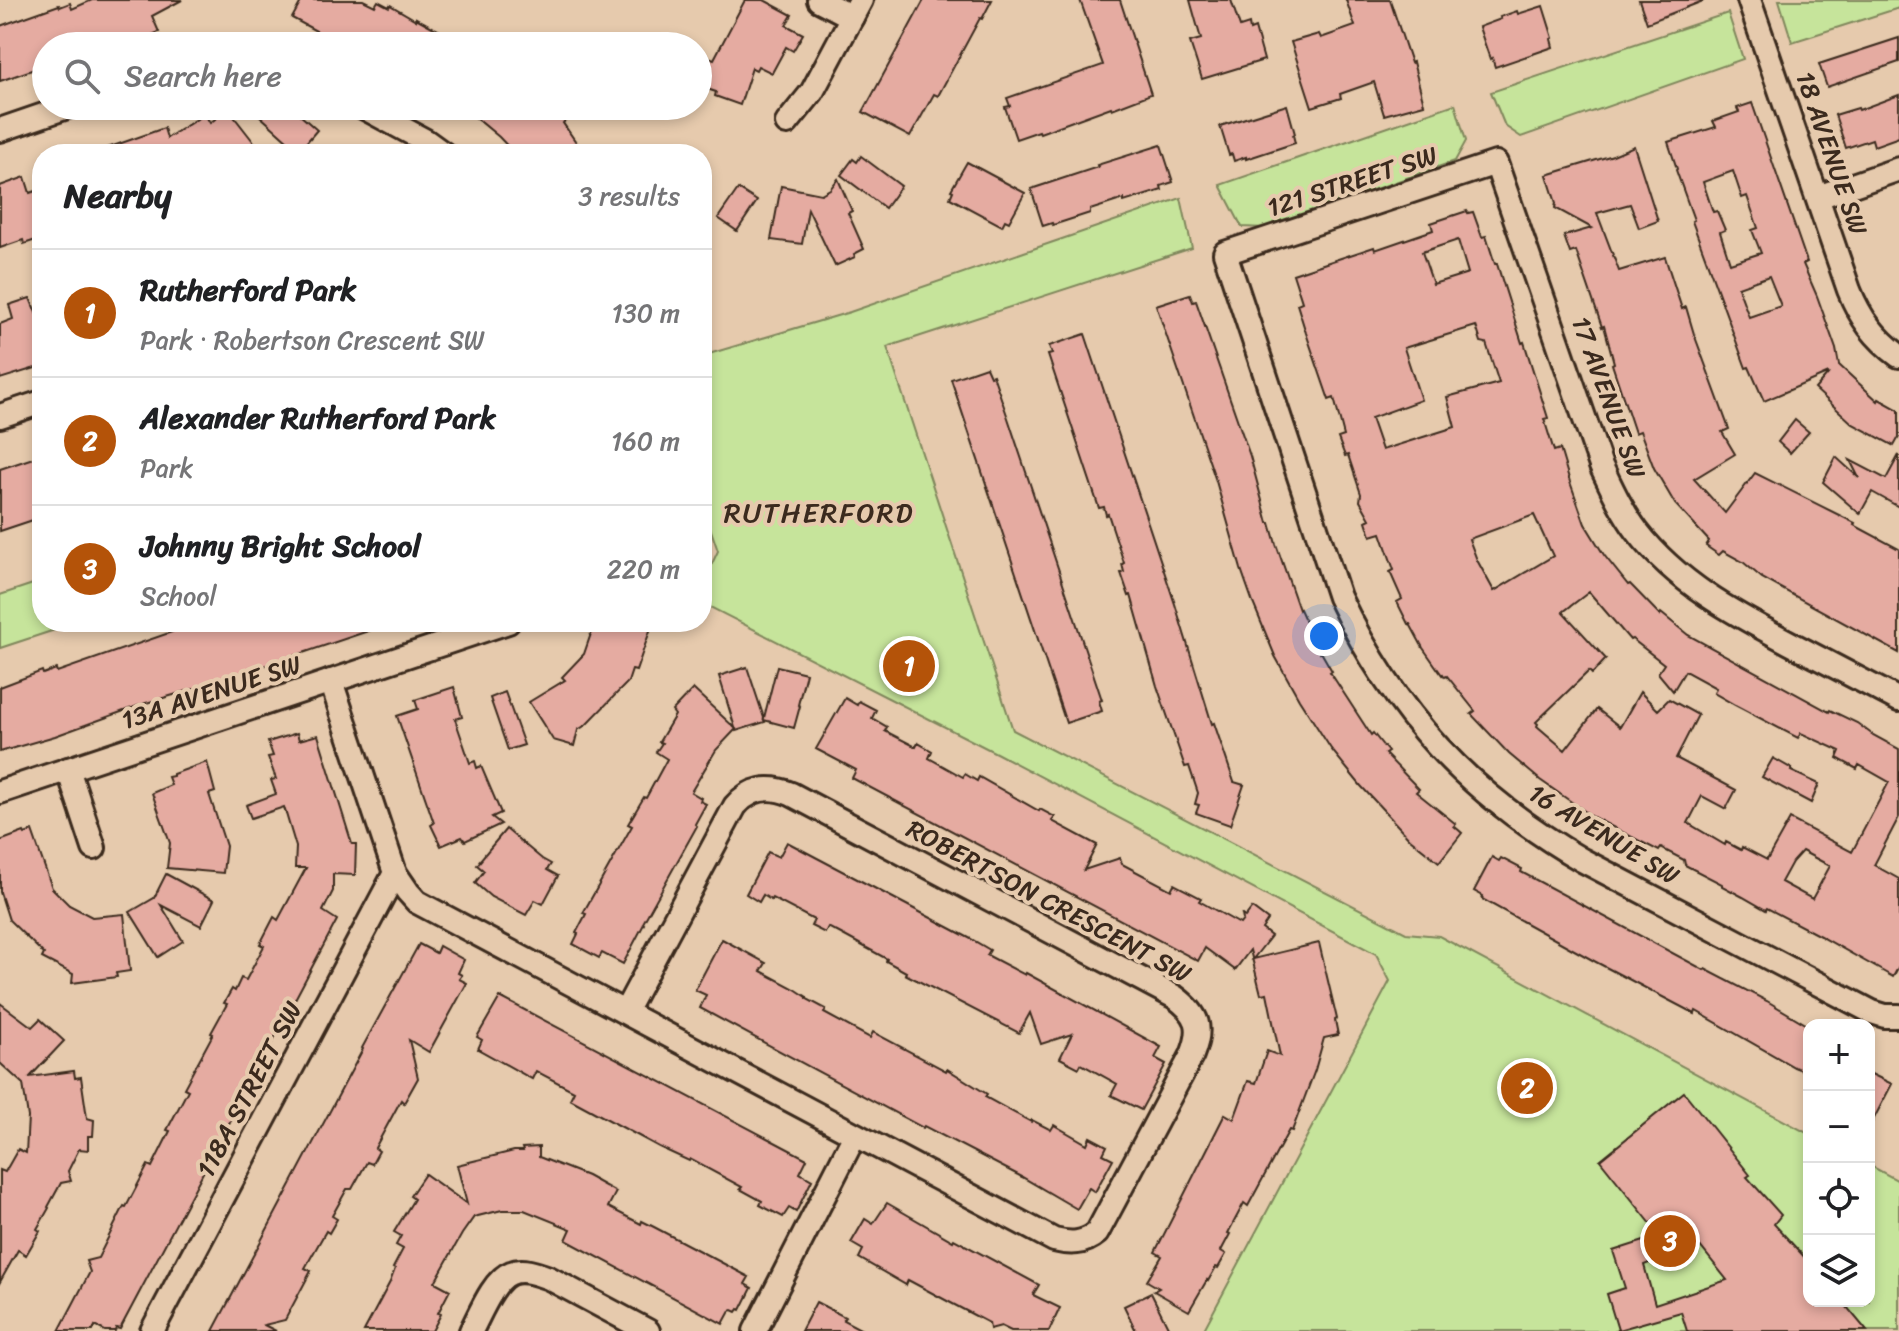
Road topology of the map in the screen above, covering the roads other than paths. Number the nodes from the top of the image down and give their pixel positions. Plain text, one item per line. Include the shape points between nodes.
1 (819, 0) edge
2 (1749, 0) edge
3 (856, 9) edge
4 (32, 119) edge
5 (387, 120) edge
6 (787, 123) dead end
7 (0, 130) edge
8 (430, 144) edge
9 (1496, 163) joint
10 (1899, 169) edge
11 (1818, 197) junction
12 (1225, 253) joint
13 (1899, 356) edge
14 (32, 405) edge
15 (0, 416) edge
16 (478, 632) edge
17 (331, 681) junction
18 (1899, 700) edge
19 (68, 769) junction
20 (0, 792) edge
21 (94, 848) dead end
22 (395, 873) junction
23 (625, 1012) junction
24 (1899, 1016) edge
25 (855, 1135) junction
26 (152, 1331) edge
27 (471, 1331) edge
28 (648, 1331) edge
29 (755, 1331) edge

1 - 3 street
2 - 11 street, 18 AVENUE SW
3 - 6 street via 812,92
4 - 7 street
5 - 8 street
9 - 12 street, 121 STREET SW
9 - 18 street, 17 AVENUE SW via 1601,466 1637,531 1674,570 1726,609
10 - 11 street
11 - 13 street, 18 AVENUE SW via 1856,308 1877,338
12 - 24 street, 16 AVENUE SW via 1339,597 1374,664 1428,737 1476,784 1559,846 1872,1012
14 - 15 street
16 - 17 street, 13A AVENUE SW
17 - 19 street, 13A AVENUE SW
17 - 22 street, ROBERTSON CRESCENT SW
19 - 20 street, 13A AVENUE SW
19 - 21 street
22 - 23 street, ROBERTSON CRESCENT SW via 417,902
22 - 26 street, 118A STREET SW
23 - 25 street, ROBERTSON CRESCENT SW
23 - 25 street, ROBERTSON CRESCENT SW via 735,806 752,792 774,789 1175,997 1195,1015 1199,1030 1192,1055 1090,1238 1073,1243 1054,1240
25 - 29 street
27 - 28 street via 501,1280 521,1271 549,1278

